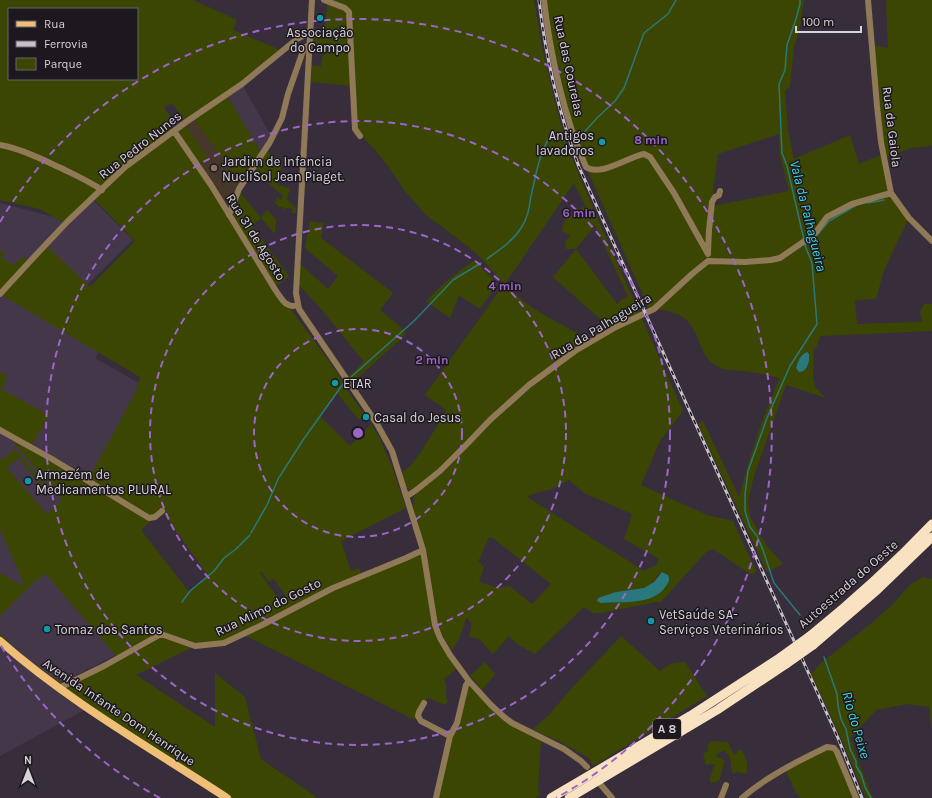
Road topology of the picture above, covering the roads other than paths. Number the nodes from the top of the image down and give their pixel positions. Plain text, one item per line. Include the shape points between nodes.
1 (312, 0) edge
2 (324, 0) edge
3 (544, 0) edge
4 (868, 0) edge
5 (310, 32) junction
6 (309, 45) junction
7 (174, 131) junction
8 (360, 136) dead end
9 (0, 145) edge
10 (102, 190) junction
11 (720, 191) dead end
12 (891, 193) junction
13 (229, 215) junction
14 (932, 241) edge
15 (708, 254) junction
16 (708, 261) junction
17 (0, 294) edge
18 (298, 305) junction
19 (0, 430) edge
20 (407, 496) junction
21 (162, 511) dead end
22 (932, 524) edge
23 (932, 537) edge
24 (423, 550) junction
25 (811, 640) junction
26 (0, 641) edge
27 (784, 661) junction
28 (469, 680) junction
29 (59, 688) junction
30 (424, 703) dead end
31 (450, 736) junction
32 (587, 767) dead end
33 (601, 785) dead end
34 (726, 785) dead end
35 (227, 798) edge
36 (436, 798) edge
37 (551, 798) edge
38 (569, 798) edge
39 (612, 798) edge
40 (721, 798) edge
41 (742, 798) edge
42 (856, 798) edge

1 - 5 street
2 - 8 street via 345,8 348,12 355,129
3 - 15 street, Rua das Courelas via 568,119 586,167 590,170 604,169 636,155 644,154 650,157 674,193
4 - 12 street, Rua da Gaiola via 882,148
5 - 6 street
5 - 7 street, Rua Pedro Nunes via 297,39 242,84
6 - 13 street via 304,48 281,120 270,142 239,189
6 - 18 street via 296,294
7 - 10 street, Rua Pedro Nunes via 125,167
7 - 13 street, Rua 31 de Agosto
9 - 10 street via 32,155
10 - 17 street, Rua Pedro Nunes via 34,256
11 - 15 street via 712,202
12 - 14 street, Rua da Gaiola via 909,218
12 - 16 street via 852,204 827,218 816,232 780,258 745,262
13 - 18 street, Rua 31 de Agosto via 276,291 286,304
15 - 16 street
16 - 20 street, Rua da Palhagueira via 654,309 575,351 529,385 440,471
18 - 20 street via 382,433 392,451
19 - 21 street via 149,518
20 - 24 street
22 - 25 highway, Autoestrada do Oeste / A 8
23 - 25 highway, Autoestrada do Oeste / A 8 via 877,590
24 - 28 street via 438,632 450,655
24 - 29 street, Rua Mimo do Gosto via 333,588 224,643 195,646 161,634
25 - 27 highway, Autoestrada do Oeste / A 8, bridge
26 - 29 main road, Avenida Infante Dom Henrique
27 - 37 highway, Autoestrada do Oeste / A 8
27 - 38 highway, Autoestrada do Oeste / A 8 via 717,710
28 - 31 street via 456,725
28 - 32 street via 490,705 508,720 559,746
29 - 35 main road, Avenida Infante Dom Henrique
30 - 31 street via 418,716 421,721
31 - 36 street
33 - 39 street
34 - 40 street
41 - 42 street via 790,766 827,747 834,748 837,752

